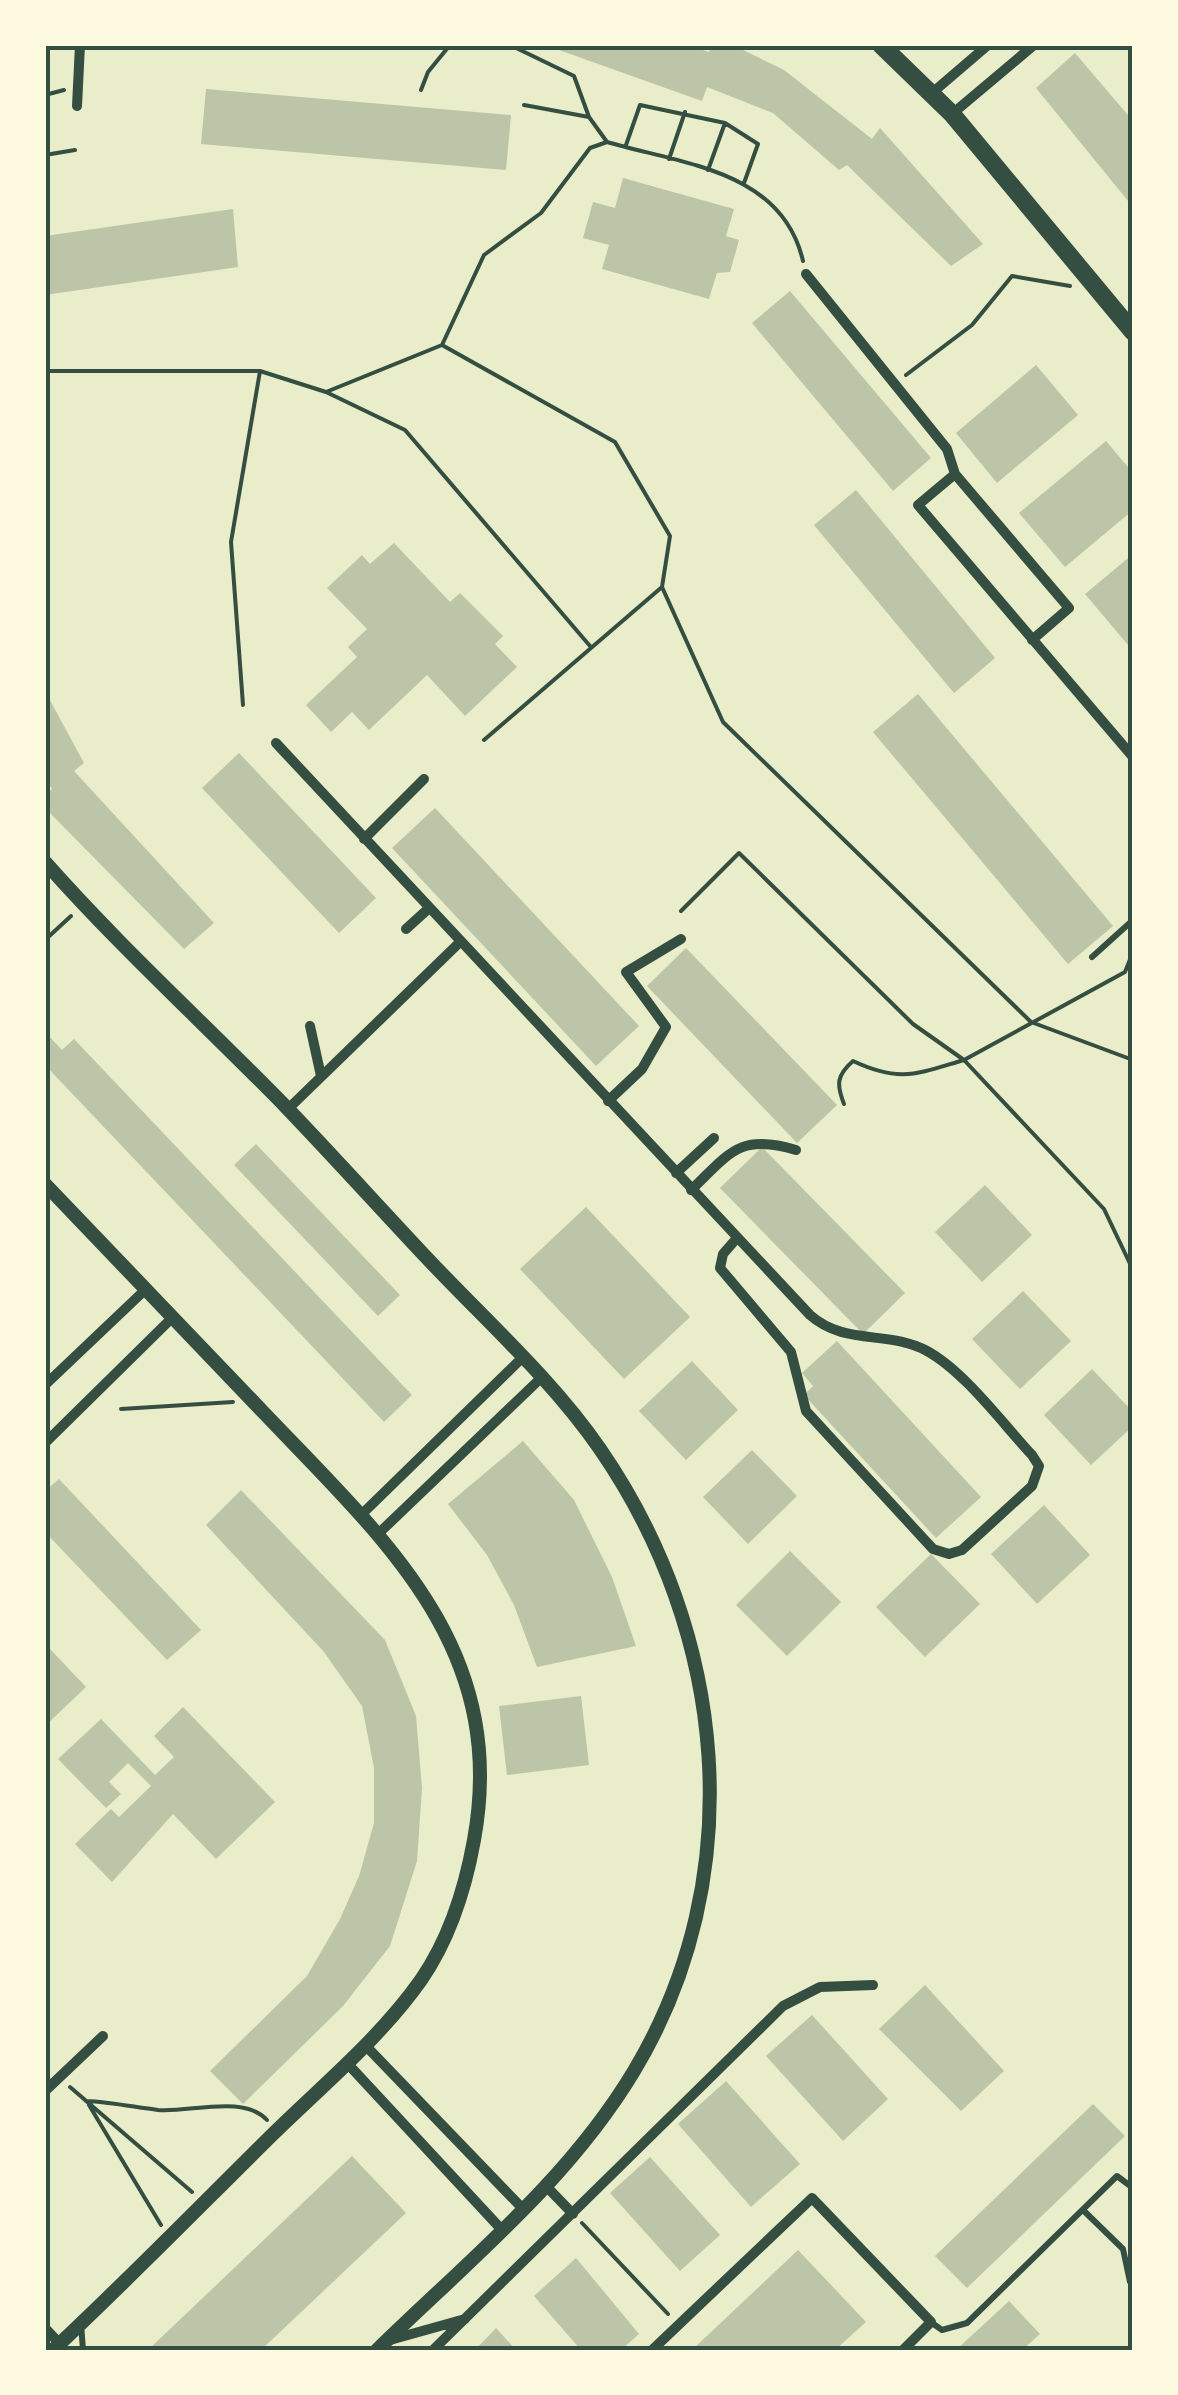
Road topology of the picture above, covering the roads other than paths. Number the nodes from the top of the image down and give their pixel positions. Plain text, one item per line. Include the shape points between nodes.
1 (80, 45) edge
2 (882, 45) edge
3 (988, 45) edge
4 (1034, 45) edge
5 (932, 93) junction
6 (77, 106) dead end
7 (952, 114) junction
8 (806, 274) road end
9 (1133, 332) edge
10 (955, 474) junction
11 (1032, 640) junction
12 (276, 743) dead end
13 (1133, 756) edge
14 (424, 780) dead end
15 (364, 839) junction
16 (45, 862) edge
17 (428, 909) junction
18 (1133, 920) edge
19 (406, 929) dead end
20 (681, 939) dead end
21 (459, 943) junction
22 (1092, 957) dead end
23 (310, 1026) dead end
24 (322, 1076) junction
25 (608, 1101) junction
26 (288, 1109) junction
27 (714, 1138) dead end
28 (796, 1150) dead end
29 (676, 1173) junction
30 (45, 1184) edge
31 (692, 1190) junction
32 (737, 1238) junction
33 (146, 1289) junction
34 (173, 1318) junction
35 (522, 1358) junction
36 (540, 1378) junction
37 (45, 1385) edge
38 (45, 1443) edge
39 (361, 1515) junction
40 (378, 1534) junction
41 (874, 1986) dead end
42 (103, 2036) dead end
43 (365, 2045) junction
44 (346, 2063) junction
45 (45, 2091) edge
46 (548, 2186) junction
47 (1133, 2188) edge
48 (524, 2210) junction
49 (1083, 2210) junction
50 (573, 2214) junction
51 (502, 2230) junction
52 (1130, 2282) dead end
53 (466, 2319) junction
54 (81, 2322) junction
55 (931, 2322) junction
56 (45, 2328) edge
57 (382, 2346) edge
58 (56, 2347) edge
59 (83, 2350) edge
60 (433, 2350) edge
61 (652, 2350) edge
62 (903, 2350) edge

1 - 6 street
2 - 5 main road
3 - 5 street
4 - 7 street
5 - 7 main road
7 - 9 main road
8 - 10 street via 947,449
10 - 11 street via 1069,608
10 - 11 street via 918,505
11 - 13 street
12 - 15 street
14 - 15 street
15 - 17 street
16 - 26 street
17 - 19 street
17 - 21 street
18 - 22 lane
20 - 25 street via 626,972 666,1028 642,1070
21 - 24 street
21 - 25 street
23 - 24 street
24 - 26 street
25 - 29 street
26 - 35 street
27 - 29 street
28 - 31 street via 746,1143
29 - 31 street
30 - 33 street
31 - 32 street
32 - 32 street via 830,1330 910,1345 942,1361 1036,1459 1035,1483 962,1550 932,1549 806,1412 791,1352 720,1268 722,1254
33 - 34 street
33 - 37 street
34 - 38 street
34 - 39 street
35 - 36 street
35 - 39 street
36 - 40 street
36 - 46 street via 599,1448 652,1541 699,1675 712,1774 710,1849 687,1954 618,2098
39 - 40 street
40 - 43 street via 454,1646 473,1703 482,1767 472,1848 450,1926 421,1979
41 - 50 street via 820,1987 790,2001
42 - 45 street
43 - 44 street
43 - 48 street
44 - 51 street
44 - 54 street
46 - 48 street
46 - 50 street
47 - 49 lane via 1118,2176
48 - 51 street
49 - 52 lane via 1123,2249
49 - 55 lane via 967,2322 942,2330
50 - 53 street
51 - 57 street
53 - 57 street
53 - 60 street
54 - 58 street
54 - 59 lane
55 - 61 street via 812,2198
55 - 62 street
56 - 58 street

